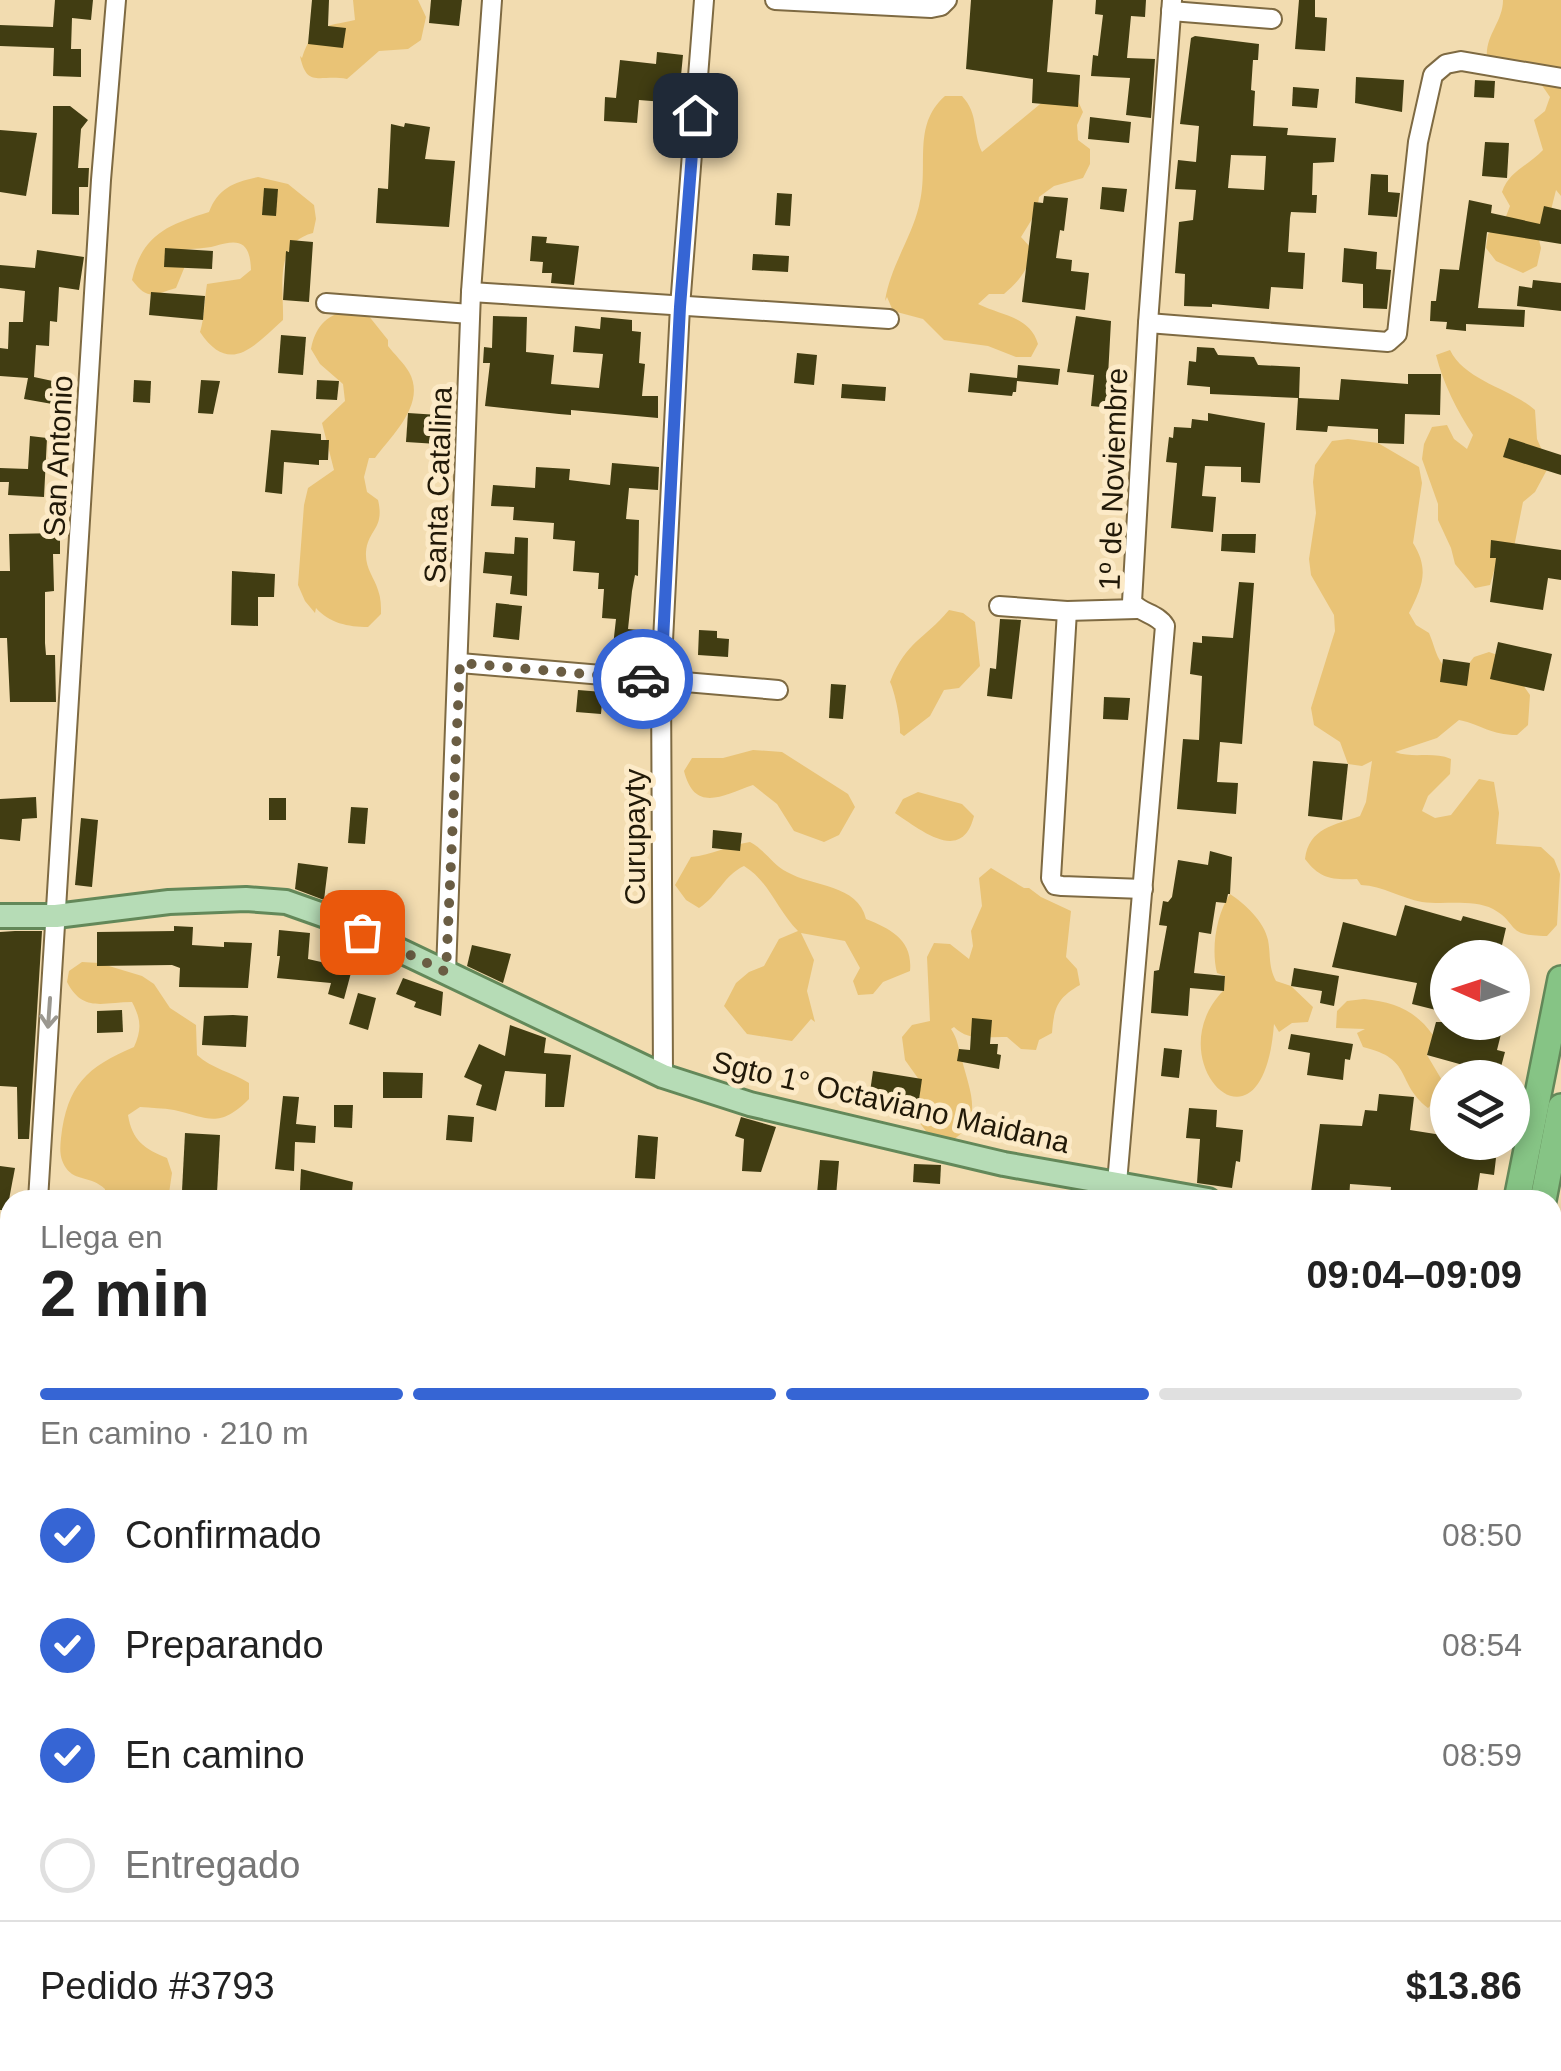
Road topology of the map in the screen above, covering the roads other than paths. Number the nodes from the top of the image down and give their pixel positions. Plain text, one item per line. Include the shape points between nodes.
1 (116, 0) edge
2 (492, 0) edge
3 (704, 0) edge
4 (775, 0) edge
5 (948, 0) edge
6 (1171, 5) edge
7 (1272, 20) dead end
8 (1561, 78) edge
9 (471, 292) junction
10 (326, 303) dead end
11 (680, 307) junction
12 (470, 314) junction
13 (889, 318) dead end
14 (1148, 323) junction
15 (1000, 606) dead end
16 (1137, 609) junction
17 (1067, 611) junction
18 (460, 663) junction
19 (661, 680) junction
20 (778, 690) dead end
21 (1142, 889) junction
22 (0, 916) edge
23 (56, 916) junction
24 (446, 972) junction
25 (1561, 979) edge
26 (663, 1076) junction
27 (1561, 1106) edge
28 (1117, 1184) junction
29 (39, 1190) edge
30 (1151, 1190) edge
31 (1519, 1190) edge
32 (1545, 1190) edge

1 - 23 street, San Antonio
2 - 9 street, Santa Catalina
3 - 11 street, Curupayty
4 - 5 street via 931,8
6 - 7 street
6 - 14 street, 1º de Noviembre
8 - 14 street via 1462,61 1433,75 1418,142 1396,334 1388,342
9 - 11 street
9 - 12 street, Santa Catalina
10 - 12 street
11 - 13 street
11 - 19 street, Curupayty
12 - 18 street, Santa Catalina
14 - 16 street, 1º de Noviembre via 1132,602
15 - 17 street
16 - 17 street
16 - 21 street, 1º de Noviembre via 1164,626
17 - 21 street via 1050,878 1062,886
18 - 19 street
18 - 24 street, Santa Catalina
19 - 20 street
19 - 26 street, Curupayty
21 - 28 street, 1º de Noviembre
22 - 23 main road, Sgto 1° Octaviano Maidana
23 - 24 main road, Sgto 1° Octaviano Maidana via 170,902 286,902
23 -> 29 street, San Antonio
24 - 26 main road, Sgto 1° Octaviano Maidana
25 - 31 highway
26 - 28 main road, Sgto 1° Octaviano Maidana via 840,1126
27 - 32 highway
28 - 30 main road, Sgto 1° Octaviano Maidana

